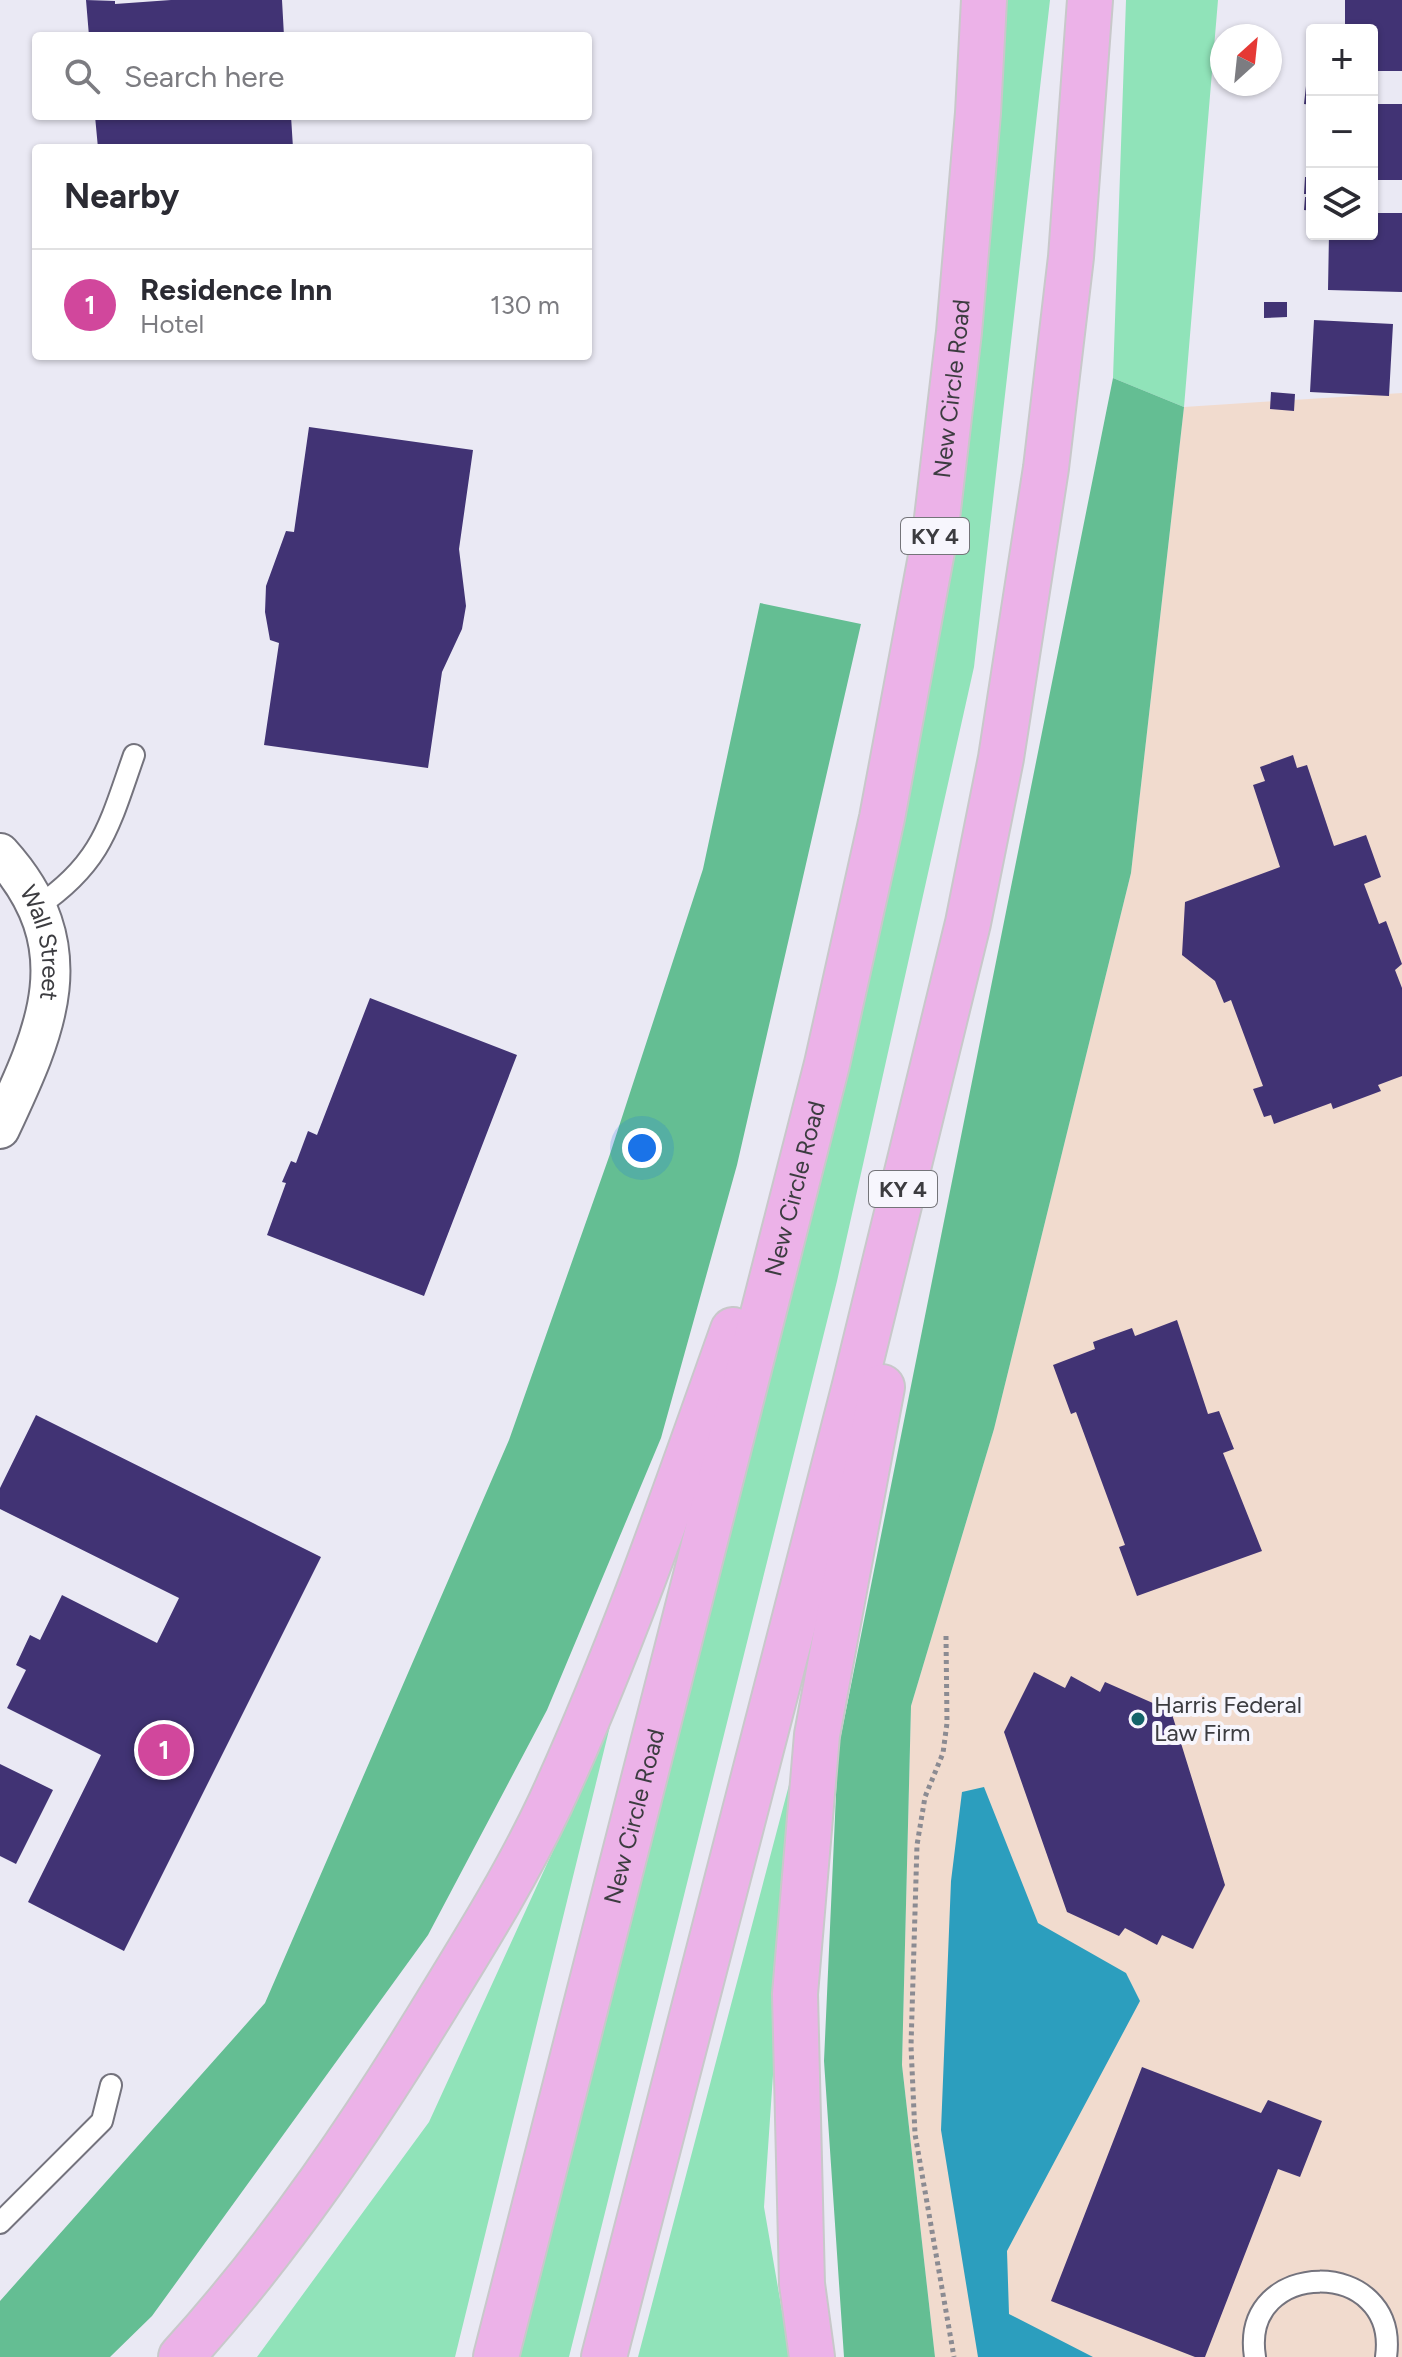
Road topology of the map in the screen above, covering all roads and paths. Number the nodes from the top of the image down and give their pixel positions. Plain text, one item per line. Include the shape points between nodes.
1 (984, 0) edge
2 (1090, 0) edge
3 (134, 755) dead end
4 (0, 853) edge
5 (37, 907) junction
6 (968, 923) junction
7 (827, 1064) junction
8 (0, 1129) edge
9 (946, 1636) dead end
10 (111, 2085) dead end
11 (0, 2223) edge
12 (1393, 2322) edge
13 (181, 2357) edge
14 (496, 2357) edge
15 (604, 2357) edge
16 (812, 2357) edge
17 (954, 2357) edge
18 (1255, 2357) edge
19 (1386, 2357) edge

1 - 7 highway, New Circle Road / KY 4 via 959,332 935,535 882,818
2 - 6 highway, KY 4 via 1071,257 1046,468 1001,758
3 - 5 lane via 106,836 72,884
4 - 5 street, Wall Street
5 - 8 street, Wall Street via 48,942 50,1004
6 - 15 highway, KY 4 via 855,1385
6 - 16 highway via 817,1735 795,1994 802,2284
7 - 13 highway via 663,1528 605,1680 548,1808 497,1906 394,2074 287,2227
7 - 14 highway, New Circle Road / KY 4
9 - 17 path via 943,1753 925,1797 917,1845 911,2046 915,2134
10 - 11 lane via 102,2121
12 - 18 lane via 1344,2284 1303,2282 1267,2305 1257,2324
12 - 19 lane

